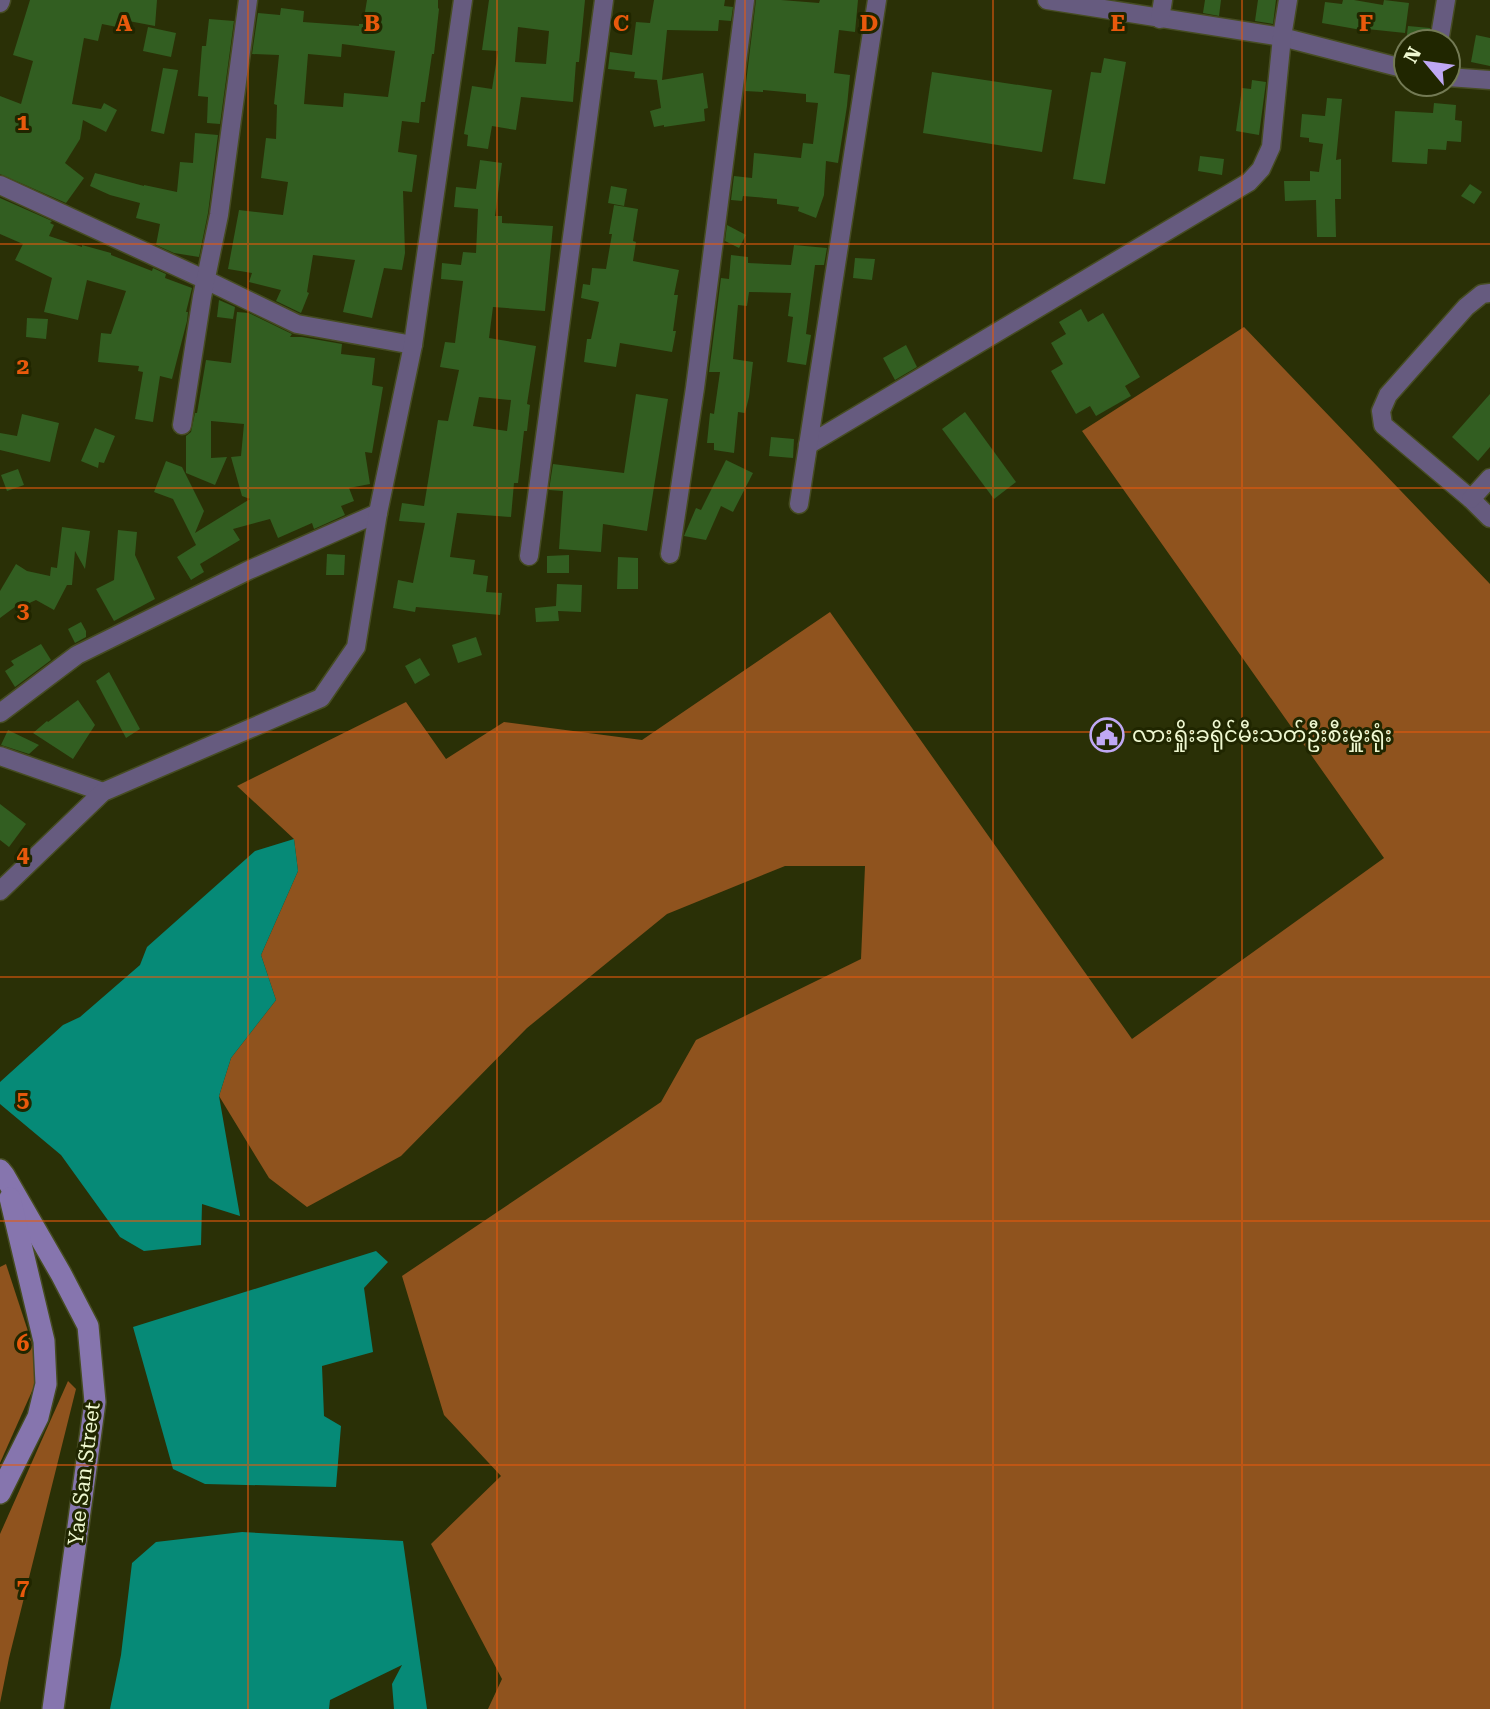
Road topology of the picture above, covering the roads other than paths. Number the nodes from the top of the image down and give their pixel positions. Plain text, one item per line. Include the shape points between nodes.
1 (248, 0) edge
2 (463, 0) edge
3 (604, 0) edge
4 (745, 0) edge
5 (877, 0) edge
6 (1046, 0) edge
7 (1163, 0) edge
8 (1289, 0) edge
9 (1446, 0) edge
10 (1160, 19) junction
11 (1441, 28) edge
12 (1282, 37) junction
13 (1392, 65) edge
14 (1462, 78) edge
15 (1490, 80) edge
16 (0, 185) edge
17 (206, 280) junction
18 (1490, 293) edge
19 (413, 345) junction
20 (182, 425) dead end
21 (808, 445) junction
22 (1490, 478) edge
23 (1471, 499) junction
24 (799, 504) dead end
25 (378, 513) junction
26 (1490, 518) edge
27 (670, 554) dead end
28 (529, 556) dead end
29 (0, 713) edge
30 (0, 756) edge
31 (103, 792) junction
32 (0, 891) edge
33 (2, 1173) edge
34 (0, 1493) edge
35 (53, 1709) edge

1 - 17 street
2 - 19 street
3 - 28 street
4 - 27 street
5 - 21 street
6 - 10 street
7 - 10 street
8 - 12 street
9 - 11 street
10 - 12 street
12 - 13 street
12 - 21 street via 1271,147 1249,182
14 - 15 street
16 - 17 street
17 - 19 street via 297,324
17 - 20 street
18 - 23 street via 1466,307 1388,394 1381,411 1383,425
19 - 25 street
21 - 24 street
22 - 23 street
23 - 26 street
25 - 29 street via 77,655
25 - 31 street via 356,647 321,698
30 - 31 street
31 - 32 street
33 - 34 main road via 44,1341 46,1384 38,1417
33 - 35 main road, Yae San Street via 88,1326 95,1402

